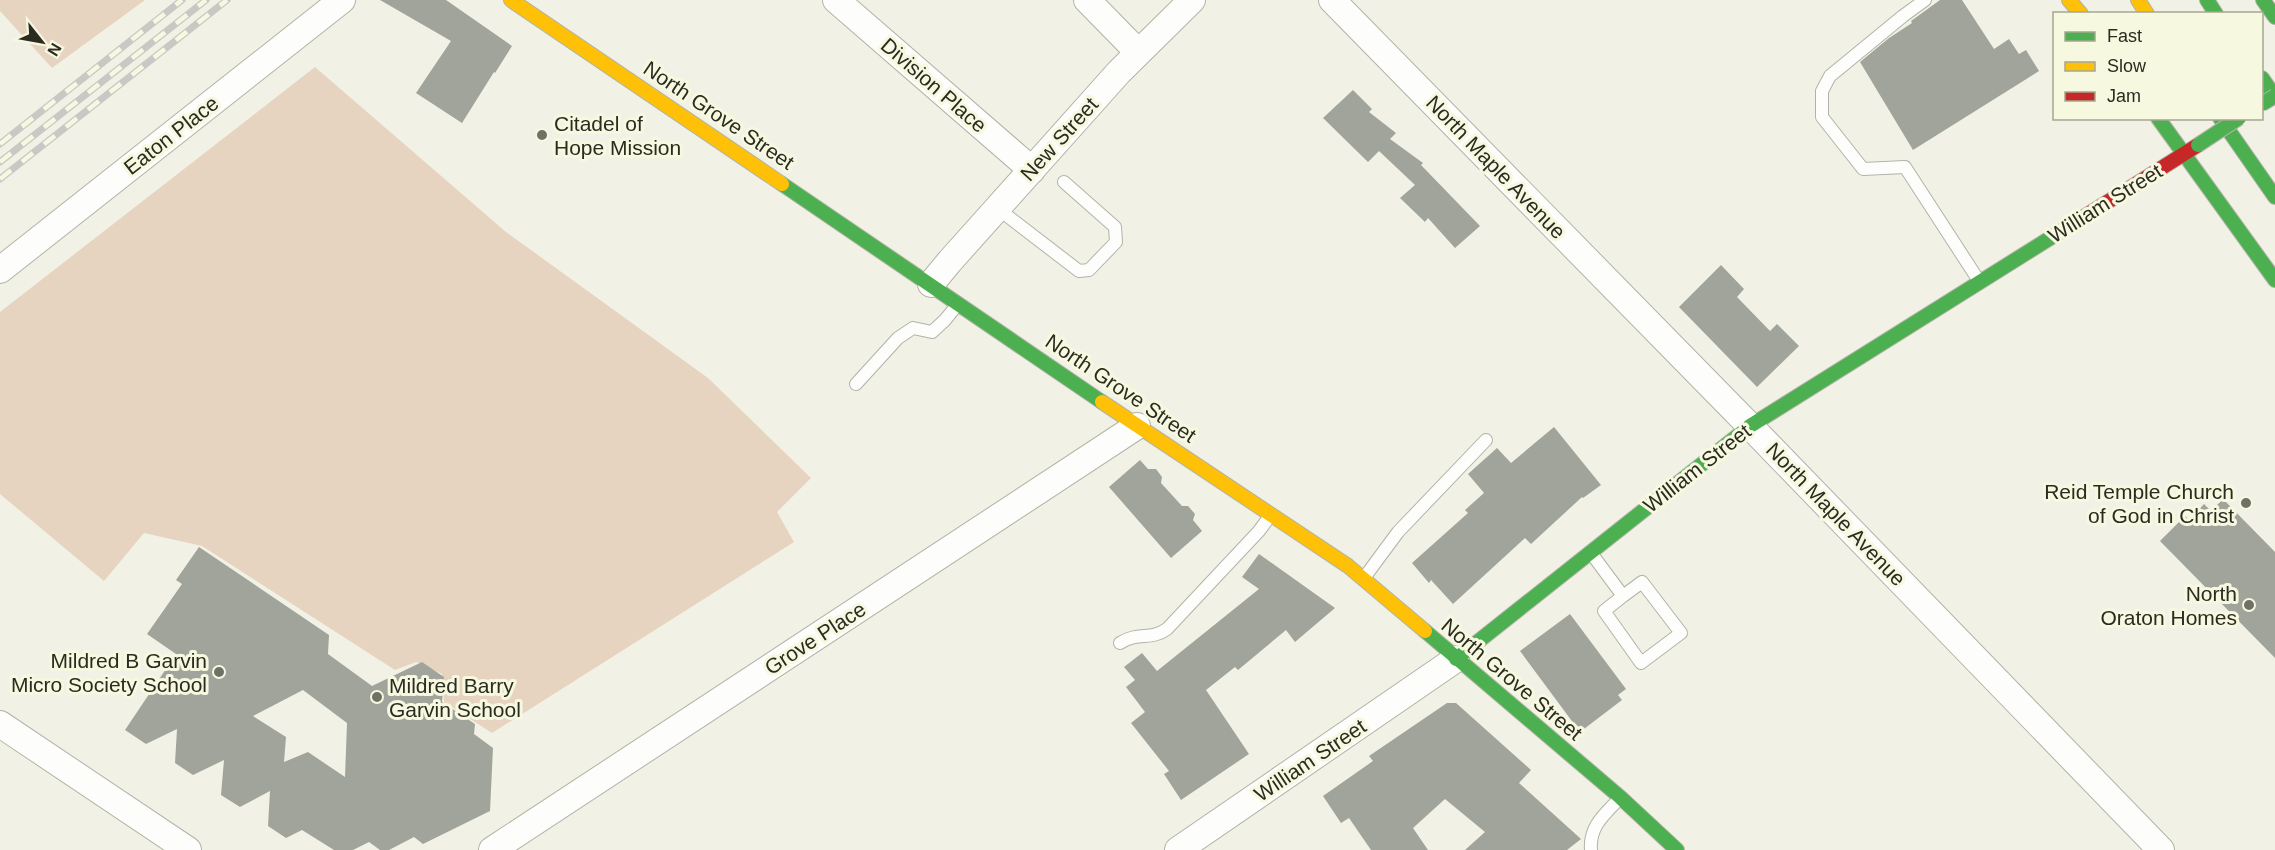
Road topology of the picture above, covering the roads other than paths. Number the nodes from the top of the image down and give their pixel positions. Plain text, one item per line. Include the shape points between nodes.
1 (342, 0) edge
2 (511, 0) edge
3 (836, 0) edge
4 (1087, 0) edge
5 (1192, 0) edge
6 (1332, 0) edge
7 (1925, 0) edge
8 (2068, 0) edge
9 (2263, 0) edge
10 (2078, 12) edge
11 (2275, 17) edge
12 (1138, 52) junction
13 (2263, 79) edge
14 (2275, 96) edge
15 (2159, 120) edge
16 (2221, 120) edge
17 (2236, 120) edge
18 (2183, 154) junction
19 (1032, 170) junction
20 (1064, 182) dead end
21 (2275, 198) edge
22 (997, 208) junction
23 (0, 270) edge
24 (2275, 280) edge
25 (1980, 282) junction
26 (931, 284) junction
27 (959, 303) junction
28 (856, 384) dead end
29 (1137, 426) junction
30 (1750, 426) junction
31 (1485, 440) dead end
32 (1271, 515) junction
33 (1590, 552) junction
34 (1363, 579) junction
35 (1623, 596) junction
36 (1120, 643) dead end
37 (1456, 658) junction
38 (0, 724) edge
39 (1620, 797) junction
40 (188, 850) edge
41 (492, 850) edge
42 (1178, 850) edge
43 (1591, 850) edge
44 (1677, 850) edge
45 (2162, 850) edge

1 - 23 street, Eaton Place
2 - 26 main road, North Grove Street
3 - 19 street, Division Place
4 - 12 street
5 - 12 street, New Street
6 - 30 street, North Maple Avenue
7 - 25 lane via 1830,76 1822,91 1822,117 1863,169 1905,167
8 - 10 main road
9 - 11 main road
12 - 19 street, New Street
13 - 14 main road
15 - 18 main road
16 - 21 main road
17 - 18 main road, William Street, bridge
18 - 24 main road
18 - 25 main road, William Street
19 - 22 street, New Street
20 - 22 lane via 1117,233 1116,242 1089,270 1083,272
22 - 26 street, New Street
25 - 30 main road, William Street
26 - 27 main road, North Grove Street
27 - 28 lane via 932,332 913,328 898,338
27 - 29 main road, North Grove Street
29 - 32 main road, North Grove Street
29 - 41 street, Grove Place
30 - 33 main road, William Street
30 - 45 street, North Maple Avenue
31 - 34 lane via 1398,532
32 - 34 main road, North Grove Street
32 - 36 lane via 1167,629 1160,634 1131,636
33 - 35 lane
33 - 37 main road, William Street
34 - 37 main road, North Grove Street
35 - 35 lane via 1604,611 1641,663 1681,633 1642,582
37 - 39 main road, North Grove Street
37 - 42 street, William Street
38 - 40 street
39 - 43 lane via 1595,825
39 - 44 main road, North Grove Street

